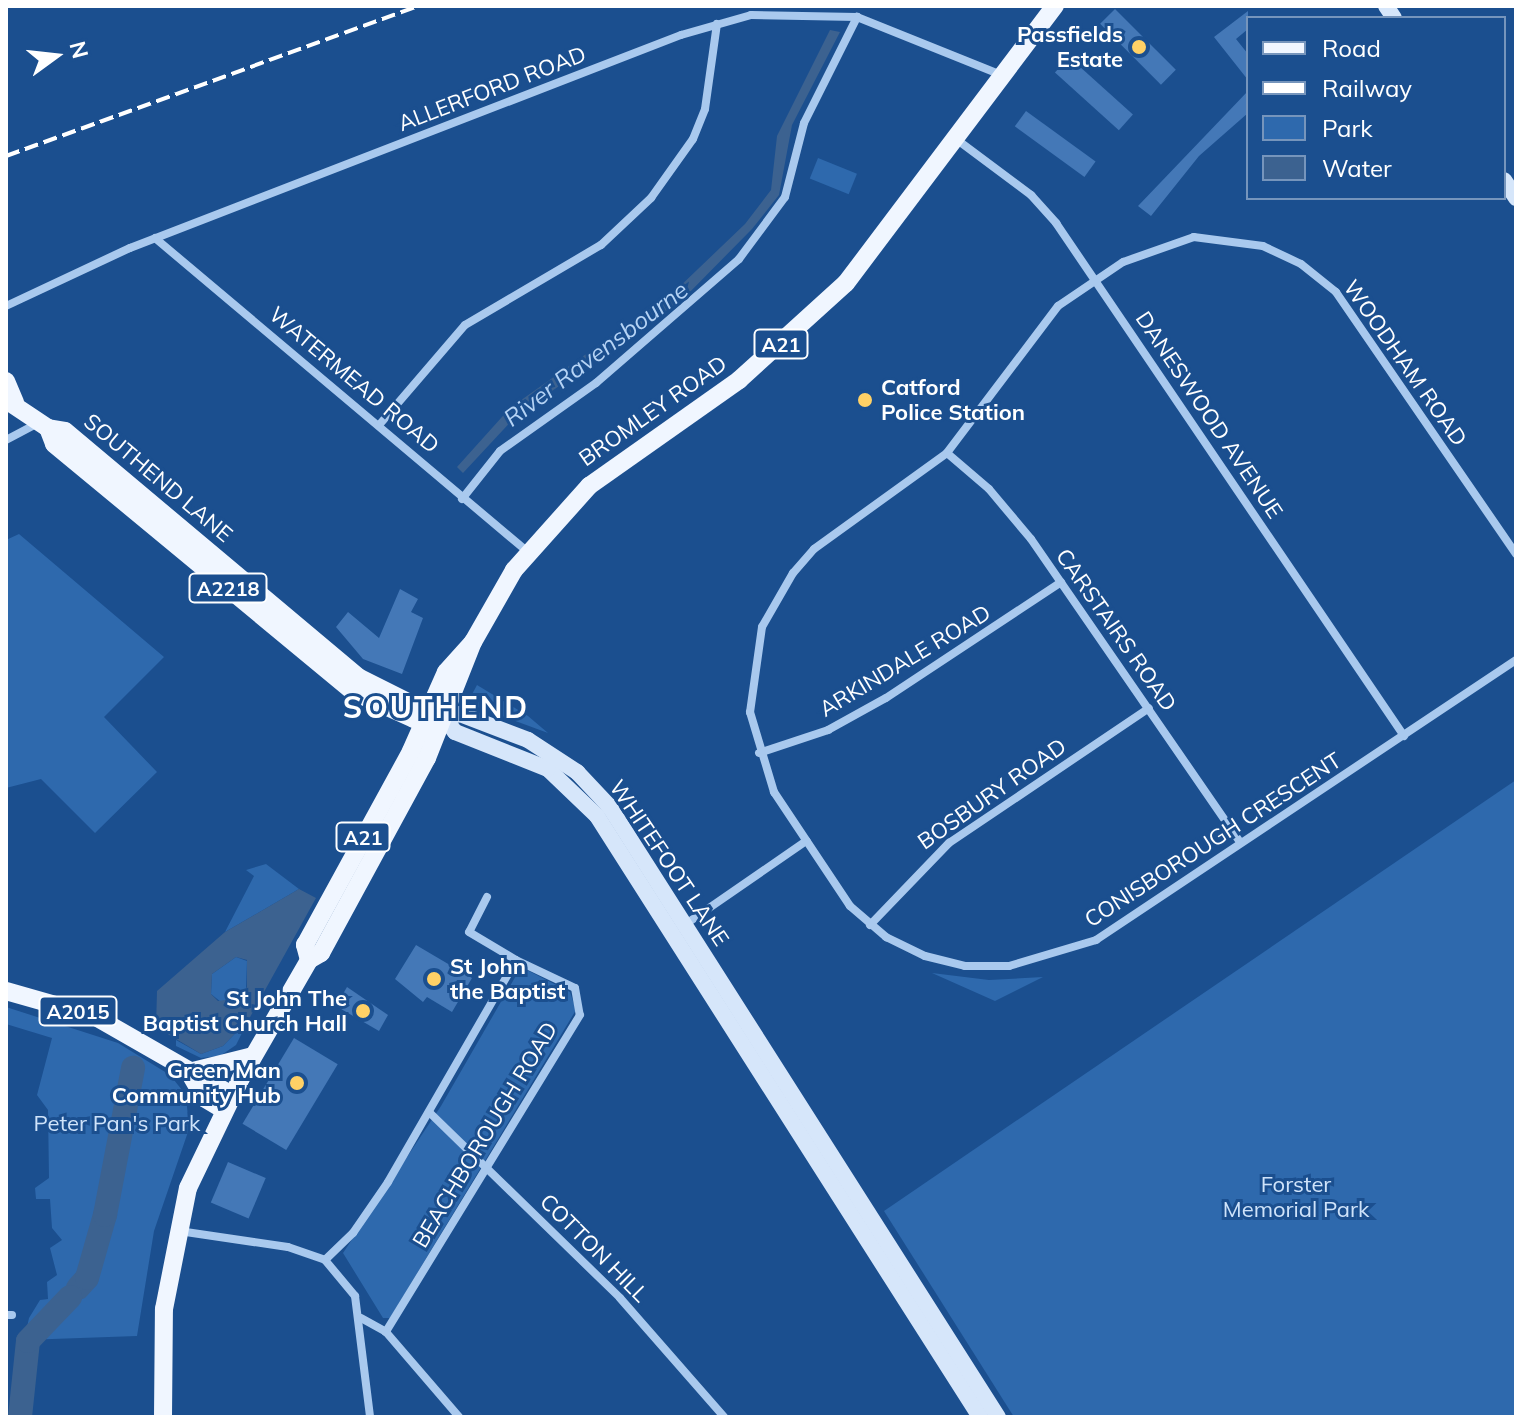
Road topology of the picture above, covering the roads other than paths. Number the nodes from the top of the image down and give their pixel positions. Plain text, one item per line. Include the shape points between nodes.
1 (1055, 6) edge
2 (857, 17) junction
3 (717, 24) junction
4 (1003, 76) junction
5 (956, 139) junction
6 (155, 238) junction
7 (1094, 278) junction
8 (6, 306) edge
9 (6, 381) edge
10 (10, 401) edge
11 (380, 424) junction
12 (44, 425) junction
13 (6, 440) edge
14 (947, 453) junction
15 (462, 499) junction
16 (527, 551) junction
17 (1516, 554) edge
18 (1061, 582) junction
19 (473, 642) junction
20 (1516, 660) edge
21 (1149, 708) junction
22 (426, 713) junction
23 (445, 718) junction
24 (1404, 736) junction
25 (759, 753) junction
26 (806, 841) junction
27 (1240, 842) junction
28 (487, 897) dead end
29 (870, 925) junction
30 (678, 929) junction
31 (309, 960) junction
32 (516, 960) junction
33 (6, 991) edge
34 (253, 1056) junction
35 (189, 1072) junction
36 (228, 1102) junction
37 (430, 1113) junction
38 (486, 1168) junction
39 (175, 1230) junction
40 (325, 1260) junction
41 (361, 1318) junction
42 (386, 1332) junction
43 (163, 1417) edge
44 (370, 1417) edge
45 (459, 1417) edge
46 (724, 1417) edge
47 (980, 1417) edge
48 (998, 1417) edge

1 - 4 main road, BROMLEY ROAD / A21
2 - 3 street, ALLERFORD ROAD via 781,11
2 - 4 street, ALLERFORD ROAD
2 - 15 street via 804,123 785,197 739,259 596,383 500,451
3 - 6 street, ALLERFORD ROAD
3 - 11 street via 705,109 693,139 651,198 601,245 465,325
4 - 5 main road, BROMLEY ROAD / A21
5 - 7 street, DANESWOOD AVENUE via 1044,208
5 - 16 main road, BROMLEY ROAD / A21 via 828,300 739,380 589,486
6 - 8 street, ALLERFORD ROAD via 47,282
6 - 11 street, WATERMEAD ROAD
7 - 14 street, CONISBOROUGH CRESCENT via 1044,318
7 - 17 street, WOODHAM ROAD via 1153,248 1194,237 1241,239 1301,264 1354,315
7 - 24 street, DANESWOOD AVENUE
9 - 10 main road, SOUTHEND LANE / A2218
10 - 12 main road, SOUTHEND LANE / A2218
11 - 15 street, WATERMEAD ROAD
12 - 13 street
12 - 22 main road, SOUTHEND LANE / A2218 via 65,431 186,543 337,668
14 - 18 street, CARSTAIRS ROAD via 1003,505
14 - 25 street, CONISBOROUGH CRESCENT via 814,549 779,594 753,664 750,712
15 - 16 street, WATERMEAD ROAD
16 - 19 main road, BROMLEY ROAD / A21
18 - 21 street, CARSTAIRS ROAD
18 - 25 street, ARKINDALE ROAD via 886,698 828,730
19 - 22 main road, BROMLEY ROAD / A21 via 455,657
19 - 23 main road, BROMLEY ROAD / A21
20 - 24 street, CONISBOROUGH CRESCENT
21 - 27 street, CARSTAIRS ROAD
21 - 29 street, BOSBURY ROAD via 949,843
22 - 23 main road, SOUTHEND LANE / A2218
22 - 31 main road, BROMLEY ROAD / A21 via 305,945
23 - 30 street, WHITEFOOT LANE via 460,714 528,740 577,772 609,806
23 - 31 main road, BROMLEY ROAD / A21 via 321,953
24 - 27 street, CONISBOROUGH CRESCENT
25 - 26 street, CONISBOROUGH CRESCENT
26 - 29 street, CONISBOROUGH CRESCENT
26 - 30 street
27 - 29 street, CONISBOROUGH CRESCENT via 1096,940 1032,963 986,967 944,962
28 - 32 street via 469,932
30 - 47 street, WHITEFOOT LANE
30 - 48 street, WHITEFOOT LANE
31 - 34 main road, BROMLEY ROAD / A21
32 - 37 street
32 - 38 street, BEACHBOROUGH ROAD via 571,985 582,1009
33 - 35 main road, A2015 via 94,1016
34 - 35 main road
34 - 36 main road, BROMLEY ROAD / A21
35 - 36 main road, A2015 via 204,1098
36 - 39 main road, BROMLEY ROAD / A21
37 - 38 street, COTTON HILL
37 - 40 street via 353,1233
38 - 42 street, BEACHBOROUGH ROAD
38 - 46 street, COTTON HILL via 620,1298
39 - 40 street via 288,1247
39 - 43 main road, BROMLEY ROAD / A21 via 160,1351
40 - 41 street via 348,1283
41 - 42 street
41 - 44 street
42 - 45 street

